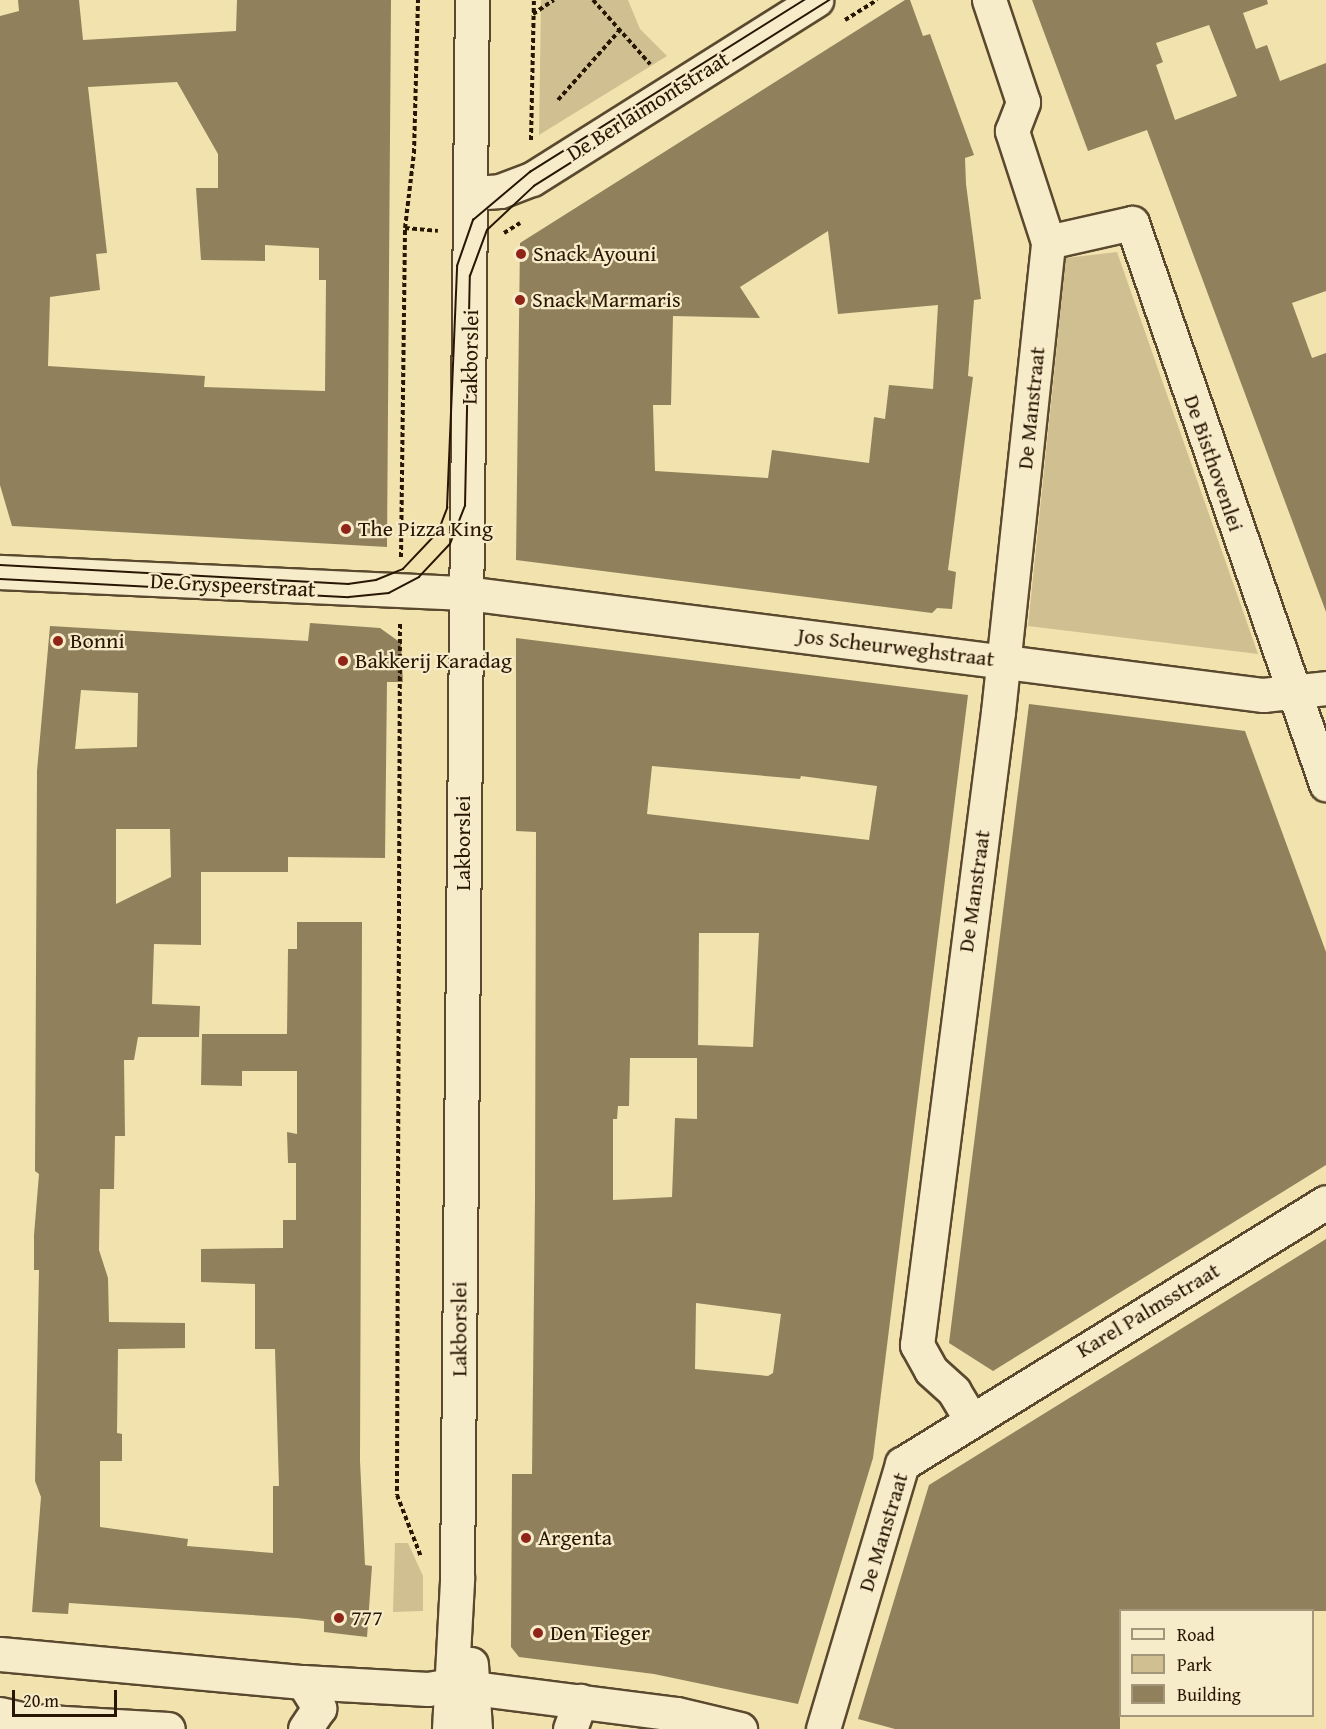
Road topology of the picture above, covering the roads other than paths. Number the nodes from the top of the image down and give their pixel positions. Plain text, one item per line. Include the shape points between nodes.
1 (472, 0) edge
2 (816, 0) edge
3 (989, 0) edge
4 (473, 193) junction
5 (1048, 242) junction
6 (0, 572) edge
7 (466, 593) junction
8 (1004, 661) junction
9 (1326, 687) edge
10 (1293, 693) junction
11 (1326, 783) edge
12 (1326, 1202) edge
13 (970, 1418) junction
14 (0, 1654) edge
15 (303, 1682) junction
16 (463, 1686) junction
17 (0, 1714) edge
18 (575, 1715) edge
19 (168, 1729) edge
20 (305, 1729) edge
21 (448, 1729) edge
22 (475, 1729) edge
23 (740, 1729) edge
24 (823, 1729) edge

1 - 4 street, Lakborslei
2 - 4 street, De Berlaimontstraat via 532,179 504,190
3 - 5 street, De Manstraat via 1023,102 1012,130
4 - 7 street, Lakborslei
5 - 8 street, De Manstraat
5 - 10 street, De Bisthovenlei via 1132,223
6 - 7 street, De Gryspeerstraat via 331,590
7 - 8 street, Jos Scheurweghstraat
7 - 16 street, Lakborslei via 457,1579
8 - 10 street, Jos Scheurweghstraat via 1263,695
8 - 13 street, De Manstraat via 917,1345 931,1370 954,1391
9 - 10 street, Jos Scheurweghstraat
10 - 11 street, De Bisthovenlei
12 - 13 street, Karel Palmsstraat
13 - 24 street, De Manstraat via 902,1464
14 - 15 street
15 - 16 street via 428,1689
15 - 20 street via 319,1708
16 - 18 street
16 - 21 street
16 - 22 street
17 - 19 street via 30,1721
18 - 23 street via 677,1714

